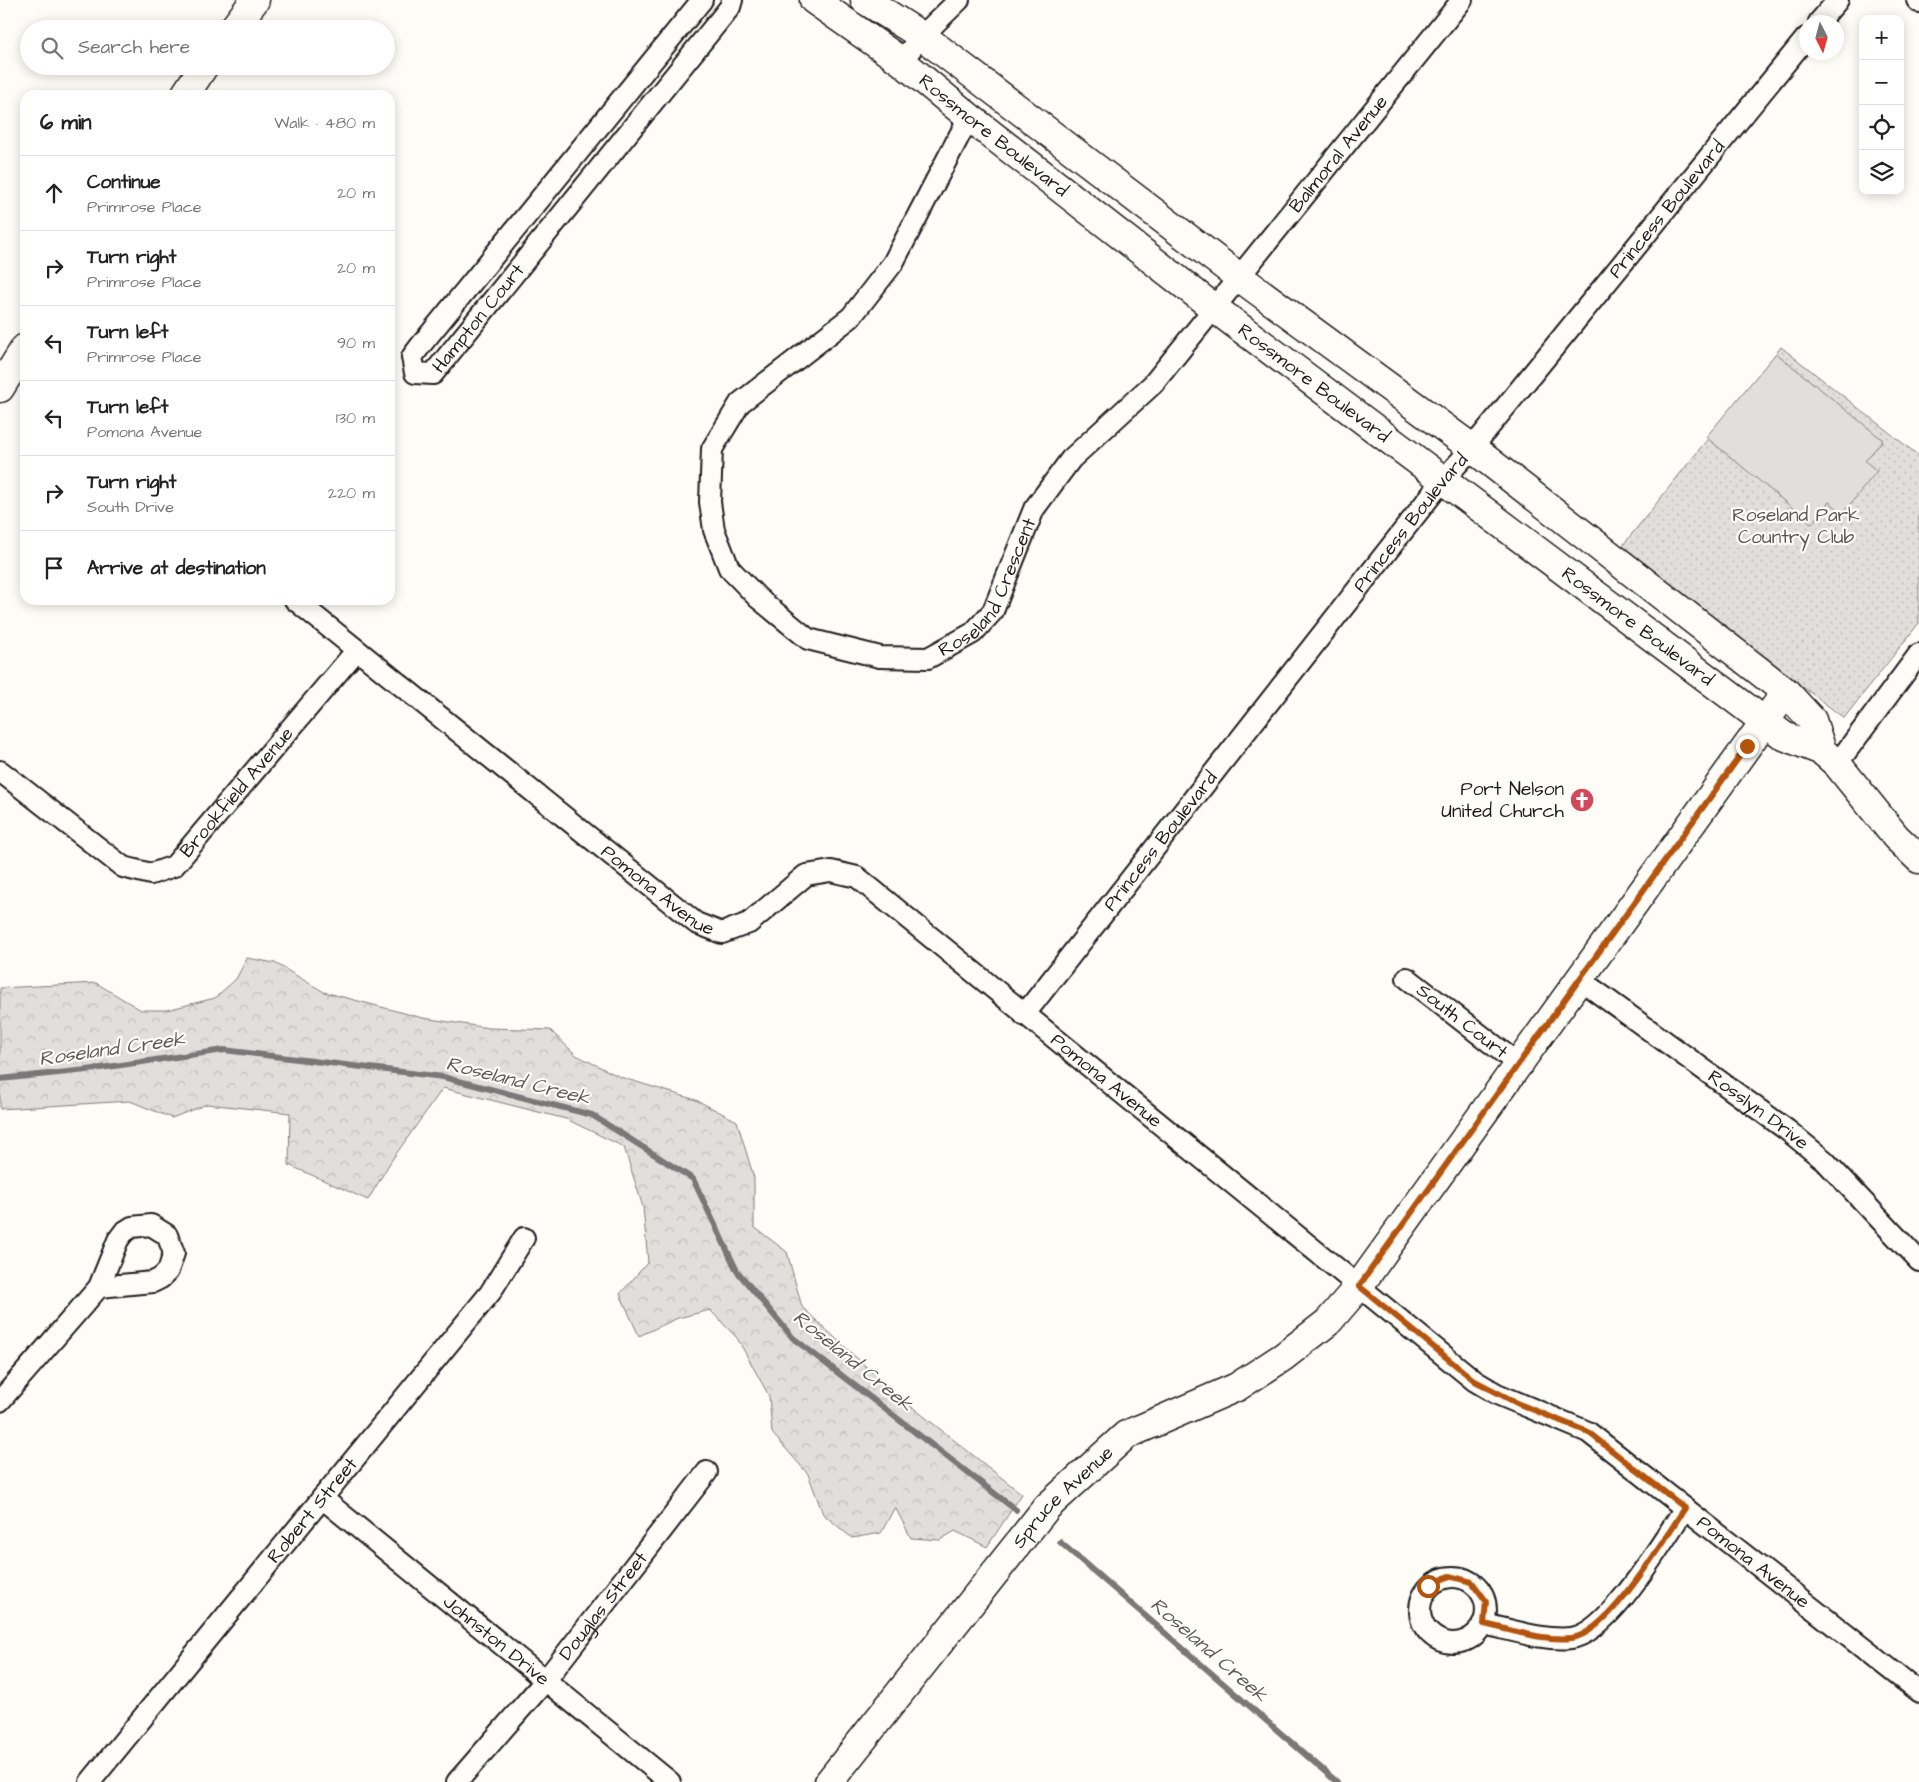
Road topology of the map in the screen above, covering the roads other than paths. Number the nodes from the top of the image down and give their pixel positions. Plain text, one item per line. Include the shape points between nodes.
1 (255, 0) edge
2 (702, 0) edge
3 (732, 0) edge
4 (814, 0) edge
5 (865, 0) edge
6 (958, 0) edge
7 (1462, 0) edge
8 (1838, 0) edge
9 (1825, 15) edge
10 (240, 20) edge
11 (922, 36) junction
12 (1799, 47) edge
13 (901, 61) junction
14 (198, 75) edge
15 (188, 90) edge
16 (969, 117) junction
17 (565, 169) junction
18 (585, 184) junction
19 (549, 189) junction
20 (567, 205) junction
21 (1239, 276) junction
22 (1214, 308) junction
23 (1472, 448) junction
24 (1442, 480) junction
25 (300, 605) edge
26 (356, 651) junction
27 (1919, 654) edge
28 (1786, 692) junction
29 (1766, 720) junction
30 (1830, 757) junction
31 (0, 771) edge
32 (1919, 859) edge
33 (1407, 978) dead end
34 (1579, 979) junction
35 (1024, 1015) junction
36 (1518, 1064) junction
37 (524, 1238) dead end
38 (1919, 1261) edge
39 (1359, 1286) junction
40 (99, 1287) dead end
41 (0, 1401) edge
42 (707, 1472) dead end
43 (322, 1498) junction
44 (1685, 1508) junction
45 (1484, 1624) dead end
46 (545, 1681) junction
47 (1919, 1692) edge
48 (93, 1780) edge
49 (457, 1782) edge
50 (670, 1782) edge
51 (829, 1782) edge

1 - 10 street
2 - 17 street, Hampton Court
3 - 18 street, Hampton Court via 730,7
4 - 13 street, Rossmore Boulevard
5 - 11 street, Rossmore Boulevard
6 - 11 street
7 - 21 street, Balmoral Avenue
8 - 9 street
11 - 13 street
11 - 21 street, Rossmore Boulevard
12 - 23 street, Princess Boulevard
13 - 16 street, Rossmore Boulevard
14 - 15 street
16 - 22 street, Rossmore Boulevard
16 - 22 street, Roseland Crescent via 893,263 851,317 740,403 712,449 710,502 714,530 729,568 758,598 808,639 880,657 928,658 973,634 993,611 1034,509 1071,459 1153,384
17 - 18 street
17 - 19 street, Hampton Court
18 - 20 street, Hampton Court
19 - 20 street
19 - 20 street, Hampton Court via 412,357 415,373 432,374
21 - 22 street, Balmoral Avenue
21 - 23 street, Rossmore Boulevard
22 - 24 street, Rossmore Boulevard
23 - 24 street, Princess Boulevard
23 - 28 street, Rossmore Boulevard
24 - 29 street, Rossmore Boulevard
24 - 35 street, Princess Boulevard
25 - 26 street, Pomona Avenue
26 - 31 street, Brookfield Avenue via 174,866 152,874 123,867
26 - 35 street, Pomona Avenue via 696,924 722,933 749,923 806,875 831,870 857,877
27 - 30 street
28 - 29 street, Spruce Avenue
28 - 30 street, Rossmore Boulevard via 1812,720
29 - 30 street, Rossmore Boulevard via 1784,736
29 - 34 street, Spruce Avenue
30 - 32 street, Rossmore Boulevard via 1896,837
33 - 36 street, South Court
34 - 36 street, Spruce Avenue
34 - 38 street, Rosslyn Drive via 1818,1155
35 - 39 street, Pomona Avenue
36 - 39 street, Spruce Avenue
37 - 43 street, Robert Street via 490,1293
39 - 44 street, Pomona Avenue via 1475,1381 1519,1404 1588,1432
39 - 51 street, Spruce Avenue via 1328,1322 1283,1357 1238,1387 1126,1435 1047,1507
40 - 41 street
42 - 46 street, Douglas Street
43 - 46 street, Johnston Drive
43 - 48 street, Robert Street
44 - 45 street via 1614,1610 1592,1630 1572,1638 1542,1636
44 - 47 street, Pomona Avenue
46 - 49 street, Douglas Street
46 - 50 street, Johnston Drive

